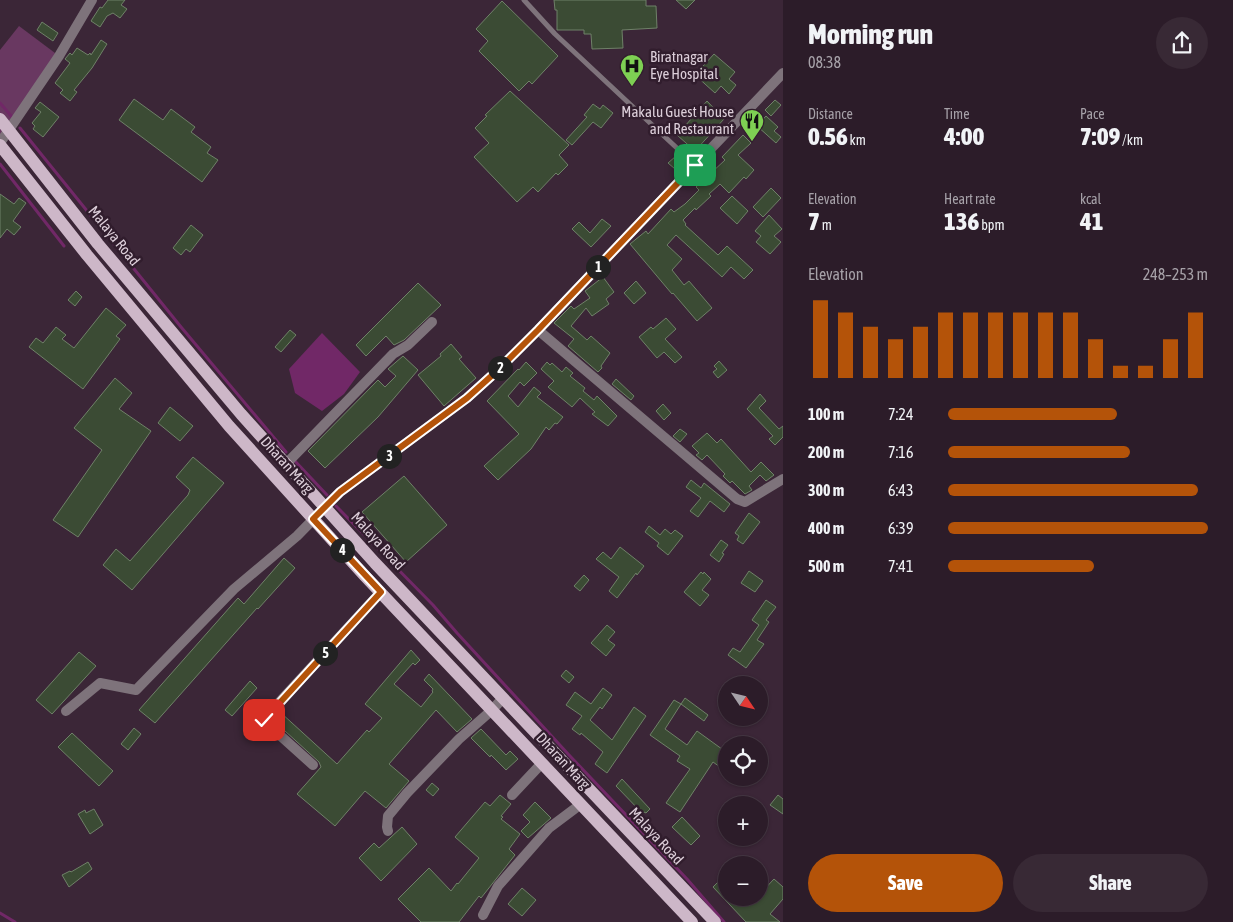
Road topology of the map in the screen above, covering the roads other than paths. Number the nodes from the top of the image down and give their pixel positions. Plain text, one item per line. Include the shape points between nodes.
1 (92, 0) edge
2 (524, 0) edge
3 (783, 73) edge
4 (0, 119) edge
5 (10, 131) junction
6 (0, 144) edge
7 (695, 165) junction
8 (432, 322) dead end
9 (538, 330) junction
10 (222, 392) junction
11 (210, 402) junction
12 (286, 464) junction
13 (783, 478) edge
14 (325, 507) junction
15 (313, 519) junction
16 (381, 592) junction
17 (503, 698) junction
18 (492, 710) junction
19 (66, 711) dead end
20 (542, 763) junction
21 (313, 765) dead end
22 (512, 795) dead end
23 (581, 804) junction
24 (388, 831) dead end
25 (483, 915) dead end
26 (692, 922) edge
27 (714, 922) edge

1 - 5 street
2 - 7 lane via 555,34
3 - 7 street
4 - 5 main road, Malaya Road
5 - 6 street
5 - 10 main road, Malaya Road via 98,244
6 - 11 main road, Dharan Marg via 87,255
7 - 9 street
8 - 12 street via 408,345 393,354
9 - 13 street via 737,499 746,502
9 - 14 street via 467,398 340,492
10 - 11 main road
10 - 12 main road, Malaya Road
11 - 15 main road, Dharan Marg
12 - 14 main road, Malaya Road
14 - 15 street
14 - 17 main road, Malaya Road
15 - 16 main road, Dharan Marg
15 - 19 street via 234,589 136,690 100,684
16 - 18 main road, Dharan Marg
16 - 21 street via 264,720
17 - 18 street
17 - 27 main road, Malaya Road
18 - 20 main road, Dharan Marg
18 - 24 street via 458,739 402,799 388,816
20 - 22 street
20 - 23 main road, Dharan Marg
23 - 25 street via 549,828 498,886
23 - 26 main road, Dharan Marg

